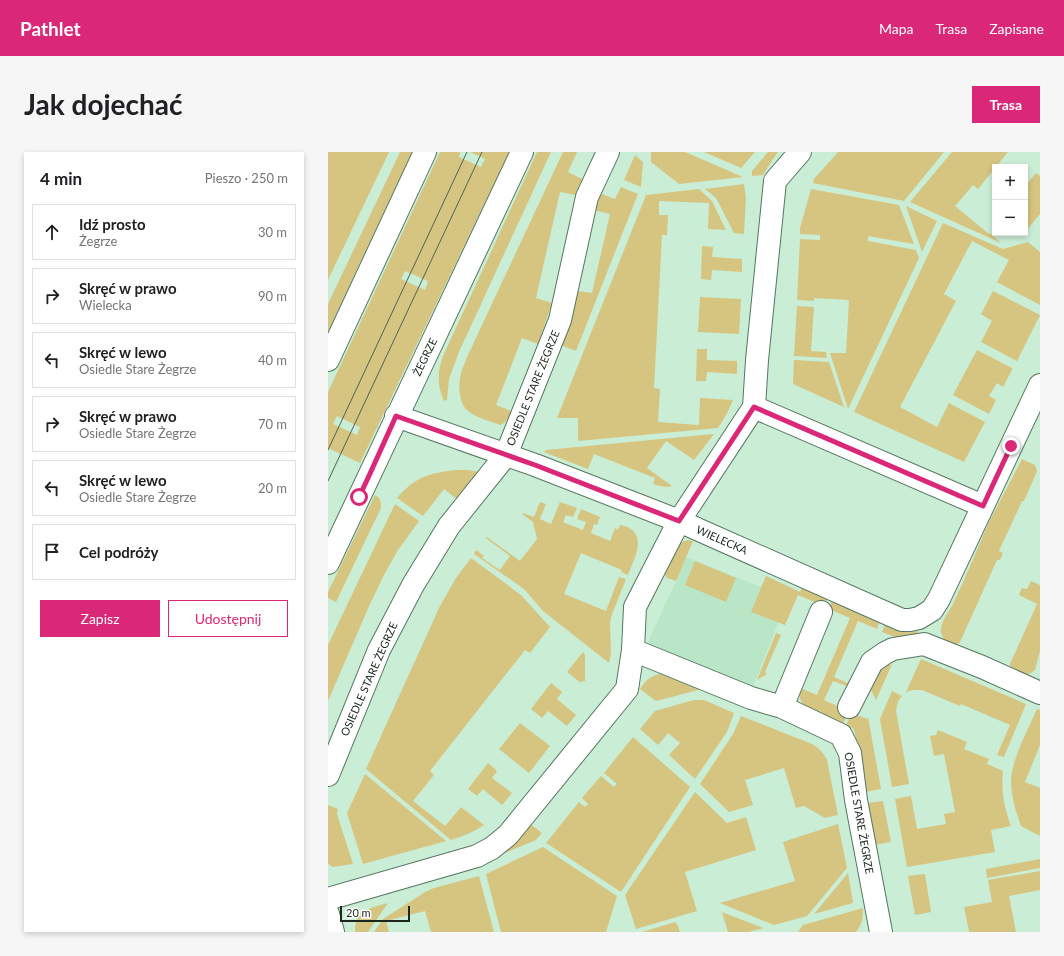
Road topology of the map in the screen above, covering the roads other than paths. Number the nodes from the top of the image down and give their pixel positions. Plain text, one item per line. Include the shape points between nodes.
1 (425, 152) edge
2 (522, 152) edge
3 (608, 152) edge
4 (800, 152) edge
5 (328, 360) edge
6 (1040, 385) edge
7 (754, 407) junction
8 (396, 416) junction
9 (506, 455) junction
10 (983, 506) junction
11 (679, 521) junction
12 (328, 563) edge
13 (821, 612) dead end
14 (633, 650) junction
15 (1040, 691) edge
16 (782, 707) junction
17 (849, 707) dead end
18 (328, 775) edge
19 (328, 898) edge
20 (328, 914) edge
21 (333, 932) edge
22 (881, 932) edge

1 - 5 street
2 - 8 street, ŻEGRZE
3 - 9 street, OSIEDLE STARE ŻEGRZE via 587,197 560,320
4 - 7 street via 775,181
6 - 10 street
7 - 10 street
7 - 11 street
8 - 9 street, WIELECKA
8 - 12 street, ŻEGRZE
9 - 11 street, WIELECKA
9 - 18 street, OSIEDLE STARE ŻEGRZE via 449,526 412,585 379,650
10 - 11 street, WIELECKA via 932,610 910,620 902,620
11 - 14 street via 635,607
13 - 16 street
14 - 16 street, OSIEDLE STARE ŻEGRZE via 751,698
14 - 19 street via 627,689 508,836 477,856
15 - 17 street via 924,644 893,649 872,662
16 - 22 street, OSIEDLE STARE ŻEGRZE via 841,735 850,753 856,800
20 - 21 street

